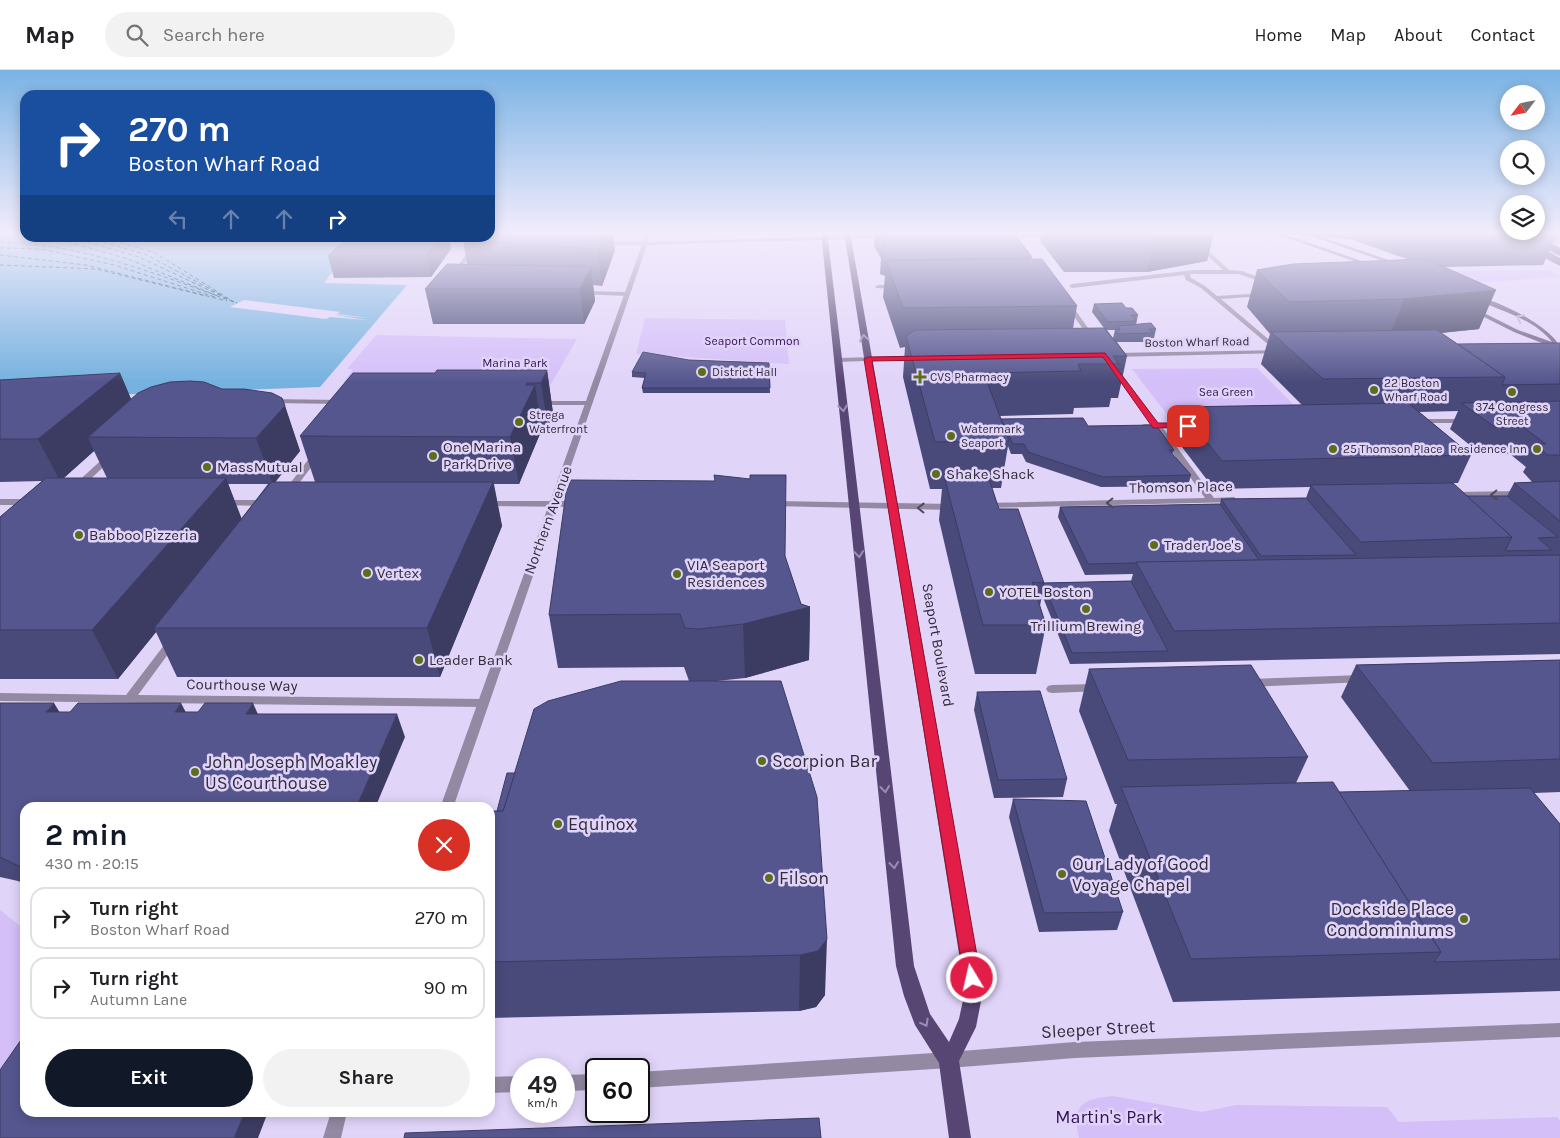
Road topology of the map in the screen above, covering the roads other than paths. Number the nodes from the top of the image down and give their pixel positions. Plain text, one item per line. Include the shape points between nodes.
1 (631, 282) edge
2 (829, 282) edge
3 (856, 282) edge
4 (1109, 282) edge
5 (1192, 282) edge
6 (1270, 282) edge
7 (1273, 283) edge
8 (1072, 286) edge
9 (878, 287) dead end
10 (907, 287) edge
11 (578, 293) edge
12 (1275, 293) edge
13 (627, 294) junction
14 (1471, 295) dead end
15 (1215, 298) junction
16 (1064, 299) edge
17 (1470, 308) edge
18 (1096, 343) edge
19 (1272, 345) dead end
20 (1535, 347) edge
21 (1559, 347) edge
22 (1287, 352) edge
23 (924, 358) edge
24 (868, 359) junction
25 (837, 360) junction
26 (265, 401) edge
27 (349, 402) edge
28 (529, 403) edge
29 (589, 403) junction
30 (1475, 420) edge
31 (1412, 422) edge
32 (1198, 425) edge
33 (1138, 426) edge
34 (1156, 426) junction
35 (323, 446) edge
36 (120, 447) edge
37 (70, 493) edge
38 (1534, 494) edge
39 (1447, 496) edge
40 (1211, 500) junction
41 (1240, 500) edge
42 (0, 502) edge
43 (44, 502) edge
44 (215, 502) edge
45 (475, 504) edge
46 (553, 504) junction
47 (587, 504) edge
48 (763, 504) edge
49 (853, 506) junction
50 (894, 507) junction
51 (179, 633) edge
52 (1375, 679) edge
53 (1239, 683) edge
54 (1111, 687) edge
55 (1052, 689) dead end
56 (0, 697) edge
57 (129, 699) junction
58 (483, 704) junction
59 (448, 802) edge
60 (1560, 1030) edge
61 (949, 1060) junction
62 (650, 1079) edge
63 (510, 1084) edge
64 (495, 1085) edge
65 (338, 1117) edge
66 (332, 1138) edge
67 (960, 1138) edge

1 - 13 street, Northern Avenue
2 - 25 main road
24 -> 3 main road, Seaport Boulevard
4 - 8 street
5 - 15 street
6 - 7 street
9 - 10 street
11 - 13 street
12 - 15 street
13 - 29 street, Northern Avenue
21 -> 14 main road via 1538,327
15 - 19 street
16 - 18 street
17 - 21 main road via 1516,331
20 - 21 street
22 - 34 street, Boston Wharf Road via 1105,355
23 - 24 street
24 - 25 street
24 - 50 main road, Seaport Boulevard
25 -> 49 main road
26 - 27 street
28 - 29 street
29 - 46 street, Northern Avenue
30 - 31 street
32 - 34 street
33 - 34 street
34 - 40 street
35 - 44 street via 276,508
36 - 37 street
38 -> 39 street
40 - 41 street, Thomson Place
40 -> 50 street, Thomson Place
42 - 43 street
45 - 46 street
46 - 47 street
46 - 58 street, Northern Avenue
48 - 49 street, Thomson Place
49 - 50 street, Thomson Place
49 -> 61 main road via 905,966 922,1019
50 - 61 main road, Seaport Boulevard via 974,991 972,1014 963,1038
51 - 57 street
52 - 53 street
54 - 55 street
56 - 57 street, Courthouse Way
57 - 58 street, Courthouse Way
58 - 59 street, Northern Avenue
60 - 61 street, Sleeper Street via 1075,1050
61 - 62 street, Sleeper Street
61 - 67 main road
63 - 64 street
65 - 66 street

